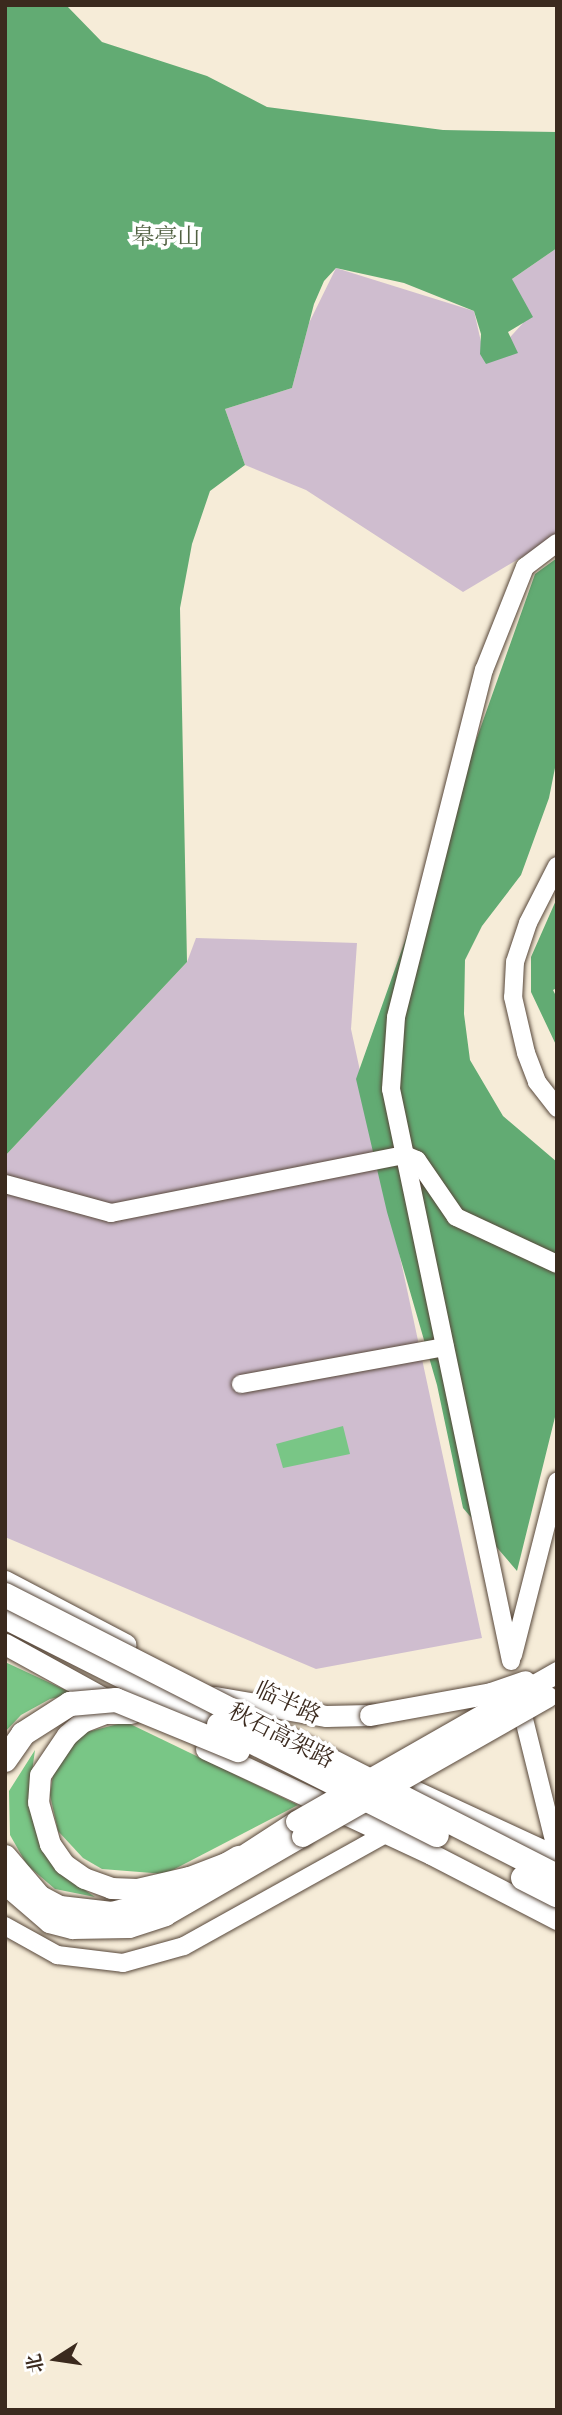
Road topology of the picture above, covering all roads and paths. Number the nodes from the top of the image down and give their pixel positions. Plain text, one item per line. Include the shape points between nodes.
1 (557, 543) edge
2 (557, 866) edge
3 (557, 1108) edge
4 (405, 1155) junction
5 (5, 1184) edge
6 (557, 1264) edge
7 (445, 1347) junction
8 (241, 1384) dead end
9 (557, 1482) edge
10 (5, 1581) edge
11 (5, 1595) edge
12 (5, 1617) edge
13 (5, 1644) edge
14 (511, 1661) junction
15 (557, 1671) edge
16 (552, 1694) edge
17 (213, 1696) junction
18 (131, 1713) junction
19 (5, 1760) edge
20 (299, 1766) junction
21 (299, 1829) junction
22 (387, 1833) junction
23 (557, 1856) edge
24 (5, 1857) edge
25 (239, 1858) junction
26 (557, 1876) edge
27 (5, 1884) edge
28 (552, 1908) edge
29 (5, 1926) edge

1 - 4 street via 525,567 484,670 396,1017 391,1089
2 - 3 street via 528,923 515,962 513,996 537,1082
4 - 5 street via 111,1213
4 - 6 street via 417,1160 456,1217
4 - 7 street
7 - 8 street
7 - 14 street
9 - 14 street
10 - 17 main road, 临半路 via 74,1614
11 - 26 highway, 秋石高架路, bridge
12 - 20 highway, 秋石高架路, bridge
13 - 18 main road
14 - 23 street
15 - 17 main road, bridge via 491,1693 370,1715 326,1716
15 - 21 main road, bridge
16 - 21 main road, bridge
17 - 23 main road, 临半路
18 - 22 main road
18 - 25 main road via 105,1713 82,1723 67,1735 40,1775 38,1802 43,1822 50,1844 64,1864 111,1888 136,1889 189,1877
19 - 20 highway, bridge via 23,1734 70,1704 116,1700 245,1753
20 - 28 highway, 秋石高架路, bridge
21 - 25 main road
21 - 27 main road via 164,1915 129,1927 72,1928 49,1922
22 - 28 main road
22 - 29 street via 184,1946 123,1964 57,1955
23 - 28 street
24 - 25 highway via 39,1897 60,1908 112,1914 144,1909 190,1889

